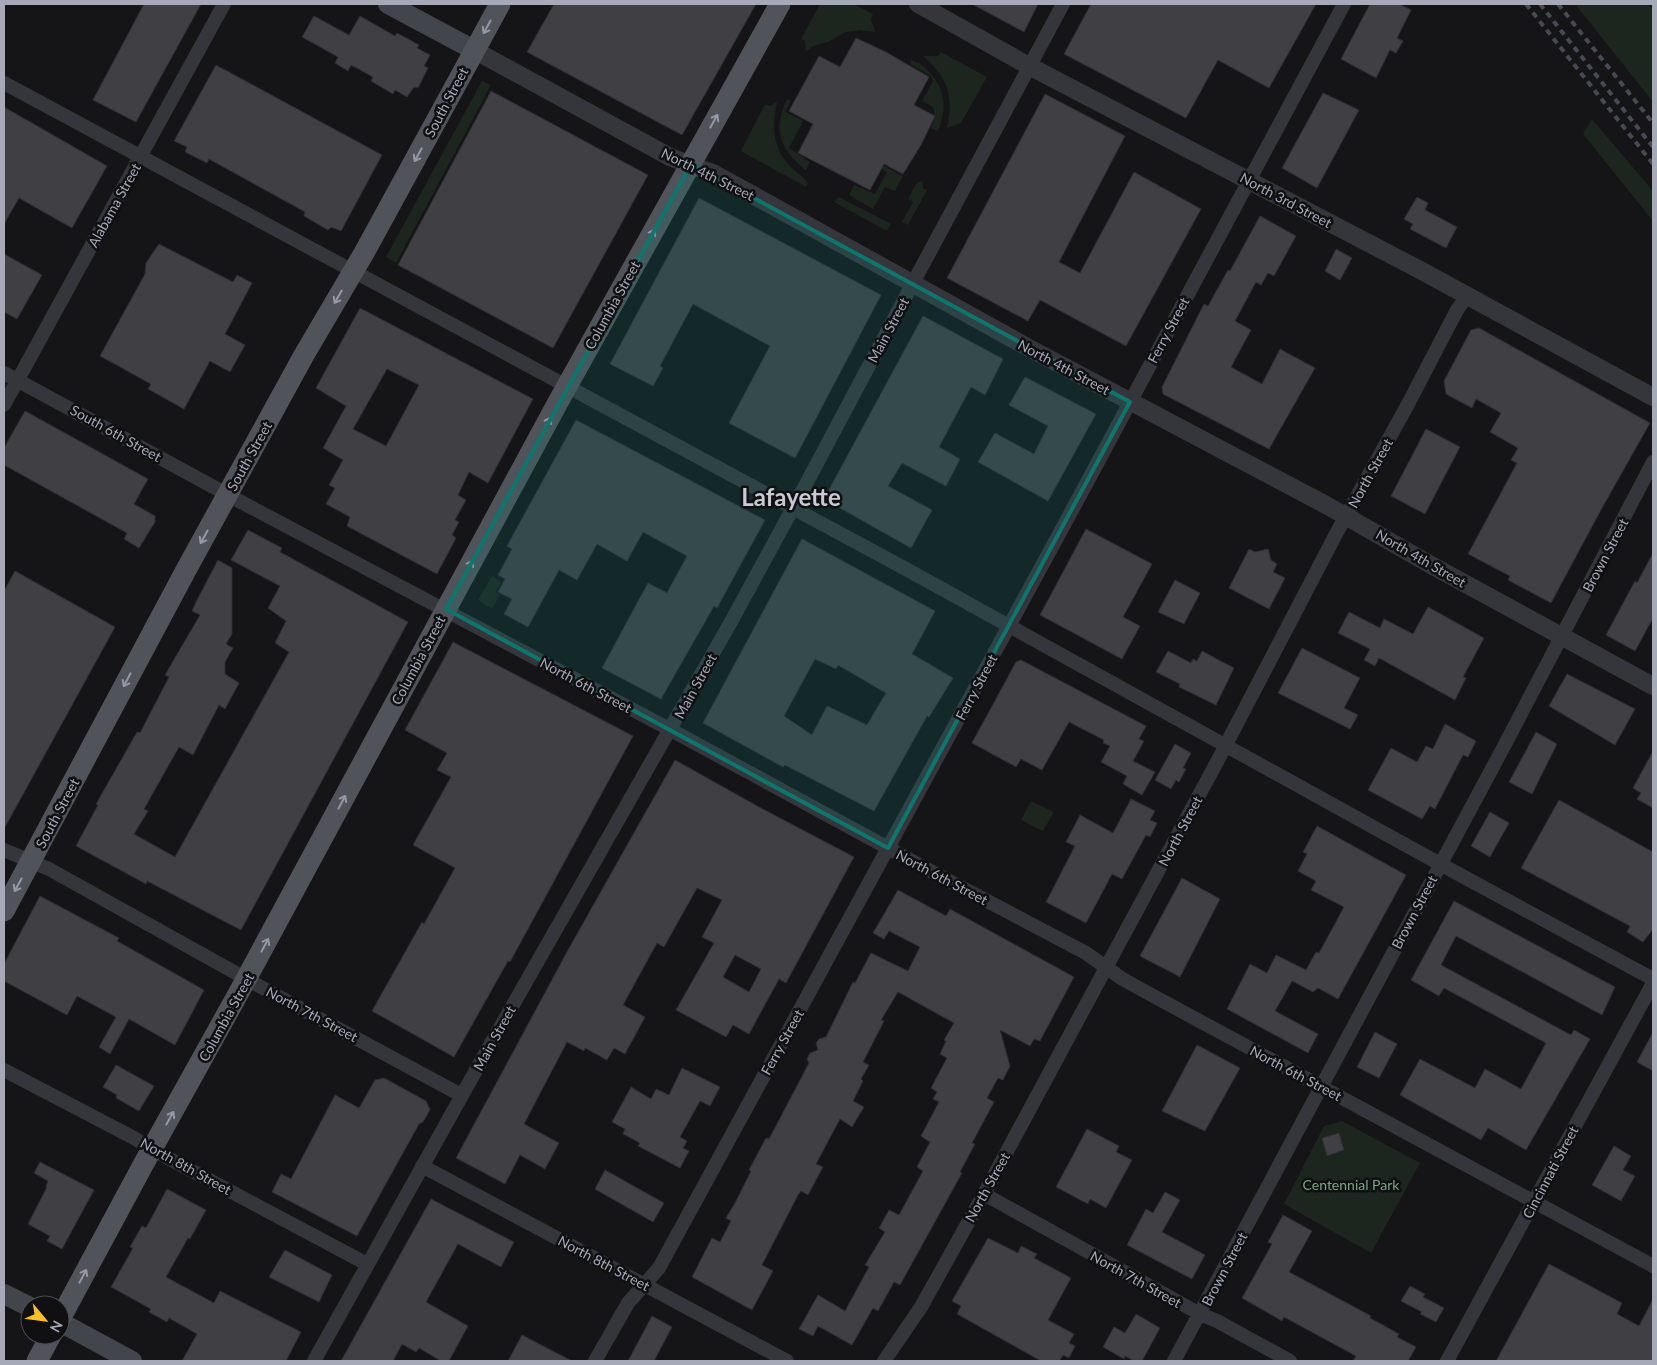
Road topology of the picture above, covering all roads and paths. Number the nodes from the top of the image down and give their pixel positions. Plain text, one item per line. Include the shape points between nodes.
1 (224, 4) edge
2 (388, 4) edge
3 (500, 4) edge
4 (780, 4) edge
5 (918, 4) edge
6 (1063, 4) edge
7 (1344, 4) edge
8 (474, 50) junction
9 (1029, 66) junction
10 (4, 83) edge
11 (140, 157) junction
12 (691, 164) junction
13 (1249, 180) junction
14 (354, 271) junction
15 (912, 283) junction
16 (1467, 296) junction
17 (4, 373) edge
18 (18, 380) junction
19 (567, 386) junction
20 (1653, 397) edge
21 (1130, 402) junction
22 (4, 405) edge
23 (1653, 462) edge
24 (228, 494) junction
25 (793, 508) junction
26 (1346, 516) junction
27 (446, 610) junction
28 (1009, 625) junction
29 (1562, 636) junction
30 (1653, 686) edge
31 (671, 730) junction
32 (1225, 746) junction
33 (888, 848) junction
34 (4, 850) edge
35 (31, 862) junction
36 (1440, 864) junction
37 (4, 911) edge
38 (1106, 967) junction
39 (247, 979) junction
40 (1653, 979) edge
41 (1653, 983) edge
42 (4, 1070) edge
43 (1321, 1086) junction
44 (461, 1095) junction
45 (152, 1149) junction
46 (422, 1166) junction
47 (984, 1194) junction
48 (1535, 1202) junction
49 (368, 1264) junction
50 (1653, 1266) edge
51 (645, 1284) junction
52 (4, 1294) edge
53 (70, 1301) edge
54 (20, 1302) edge
55 (1200, 1314) junction
56 (70, 1327) edge
57 (46, 1345) edge
58 (37, 1361) edge
59 (132, 1361) edge
60 (314, 1361) edge
61 (595, 1361) edge
62 (786, 1361) edge
63 (884, 1361) edge
64 (1174, 1361) edge
65 (1290, 1361) edge
66 (1447, 1361) edge

1 - 11 street, Alabama Street
2 - 8 main road
3 -> 8 main road, South Street
12 -> 4 main road, Columbia Street
5 - 9 street, North 3rd Street
6 - 9 street, Main Street
7 - 13 street, Ferry Street
8 - 12 street, North 4th Street via 670,157
8 -> 14 main road, South Street
9 - 13 street, North 3rd Street
9 - 15 street, Main Street
10 - 11 street
11 - 14 street
11 - 18 street, Alabama Street
12 - 15 street, North 4th Street
19 -> 12 main road, Columbia Street
13 - 16 street, North 3rd Street
13 - 21 street, Ferry Street
14 - 19 street
14 -> 24 main road, South Street
15 - 21 street, North 4th Street
15 - 25 street, Main Street
16 - 20 street, North 3rd Street
16 - 26 street, North Street
17 - 18 street, South 6th Street
18 - 22 street, Alabama Street
18 - 24 street, South 6th Street
19 - 25 street
27 -> 19 main road, Columbia Street
21 - 26 street, North 4th Street
21 - 28 street, Ferry Street
23 - 29 street, Brown Street
24 - 27 street, North 6th Street
24 -> 35 main road, South Street
25 - 28 street
25 - 31 street, Main Street
26 - 29 street, North 4th Street
26 - 32 street, North Street
27 - 31 street, North 6th Street
39 -> 27 main road, Columbia Street
28 - 32 street
28 - 33 street, Ferry Street
29 - 30 street, North 4th Street
29 - 36 street, Brown Street
31 - 33 street, North 6th Street
31 - 44 street, Main Street
32 - 36 street
32 - 38 street, North Street
33 - 38 street, North 6th Street via 1086,953
33 - 51 street, Ferry Street via 659,1268
34 - 35 street, North 7th Street
35 -> 37 main road, South Street
35 - 39 street, North 7th Street
36 - 40 street
36 - 43 street, Brown Street
38 - 43 street, North 6th Street via 1146,992
38 - 47 street, North Street
39 - 44 street, North 7th Street
45 -> 39 main road, Columbia Street
41 - 48 street, Cincinnati Street
42 - 45 street, North 8th Street
43 - 48 street, North 6th Street
43 - 55 street, Brown Street
44 - 46 street, Main Street
45 - 49 street, North 8th Street
53 -> 45 main road, Columbia Street
46 - 49 street, Main Street
46 - 51 street, North 8th Street
47 - 55 street, North 7th Street
47 - 63 street, North Street via 921,1307
48 - 50 street, North 6th Street
48 - 66 street, Cincinnati Street
49 - 60 street, Main Street
51 - 61 street, Ferry Street via 628,1303
51 - 62 street, North 8th Street
52 - 54 main road
55 - 64 street, Brown Street
55 - 65 street, North 7th Street
56 - 59 main road
57 - 58 main road

